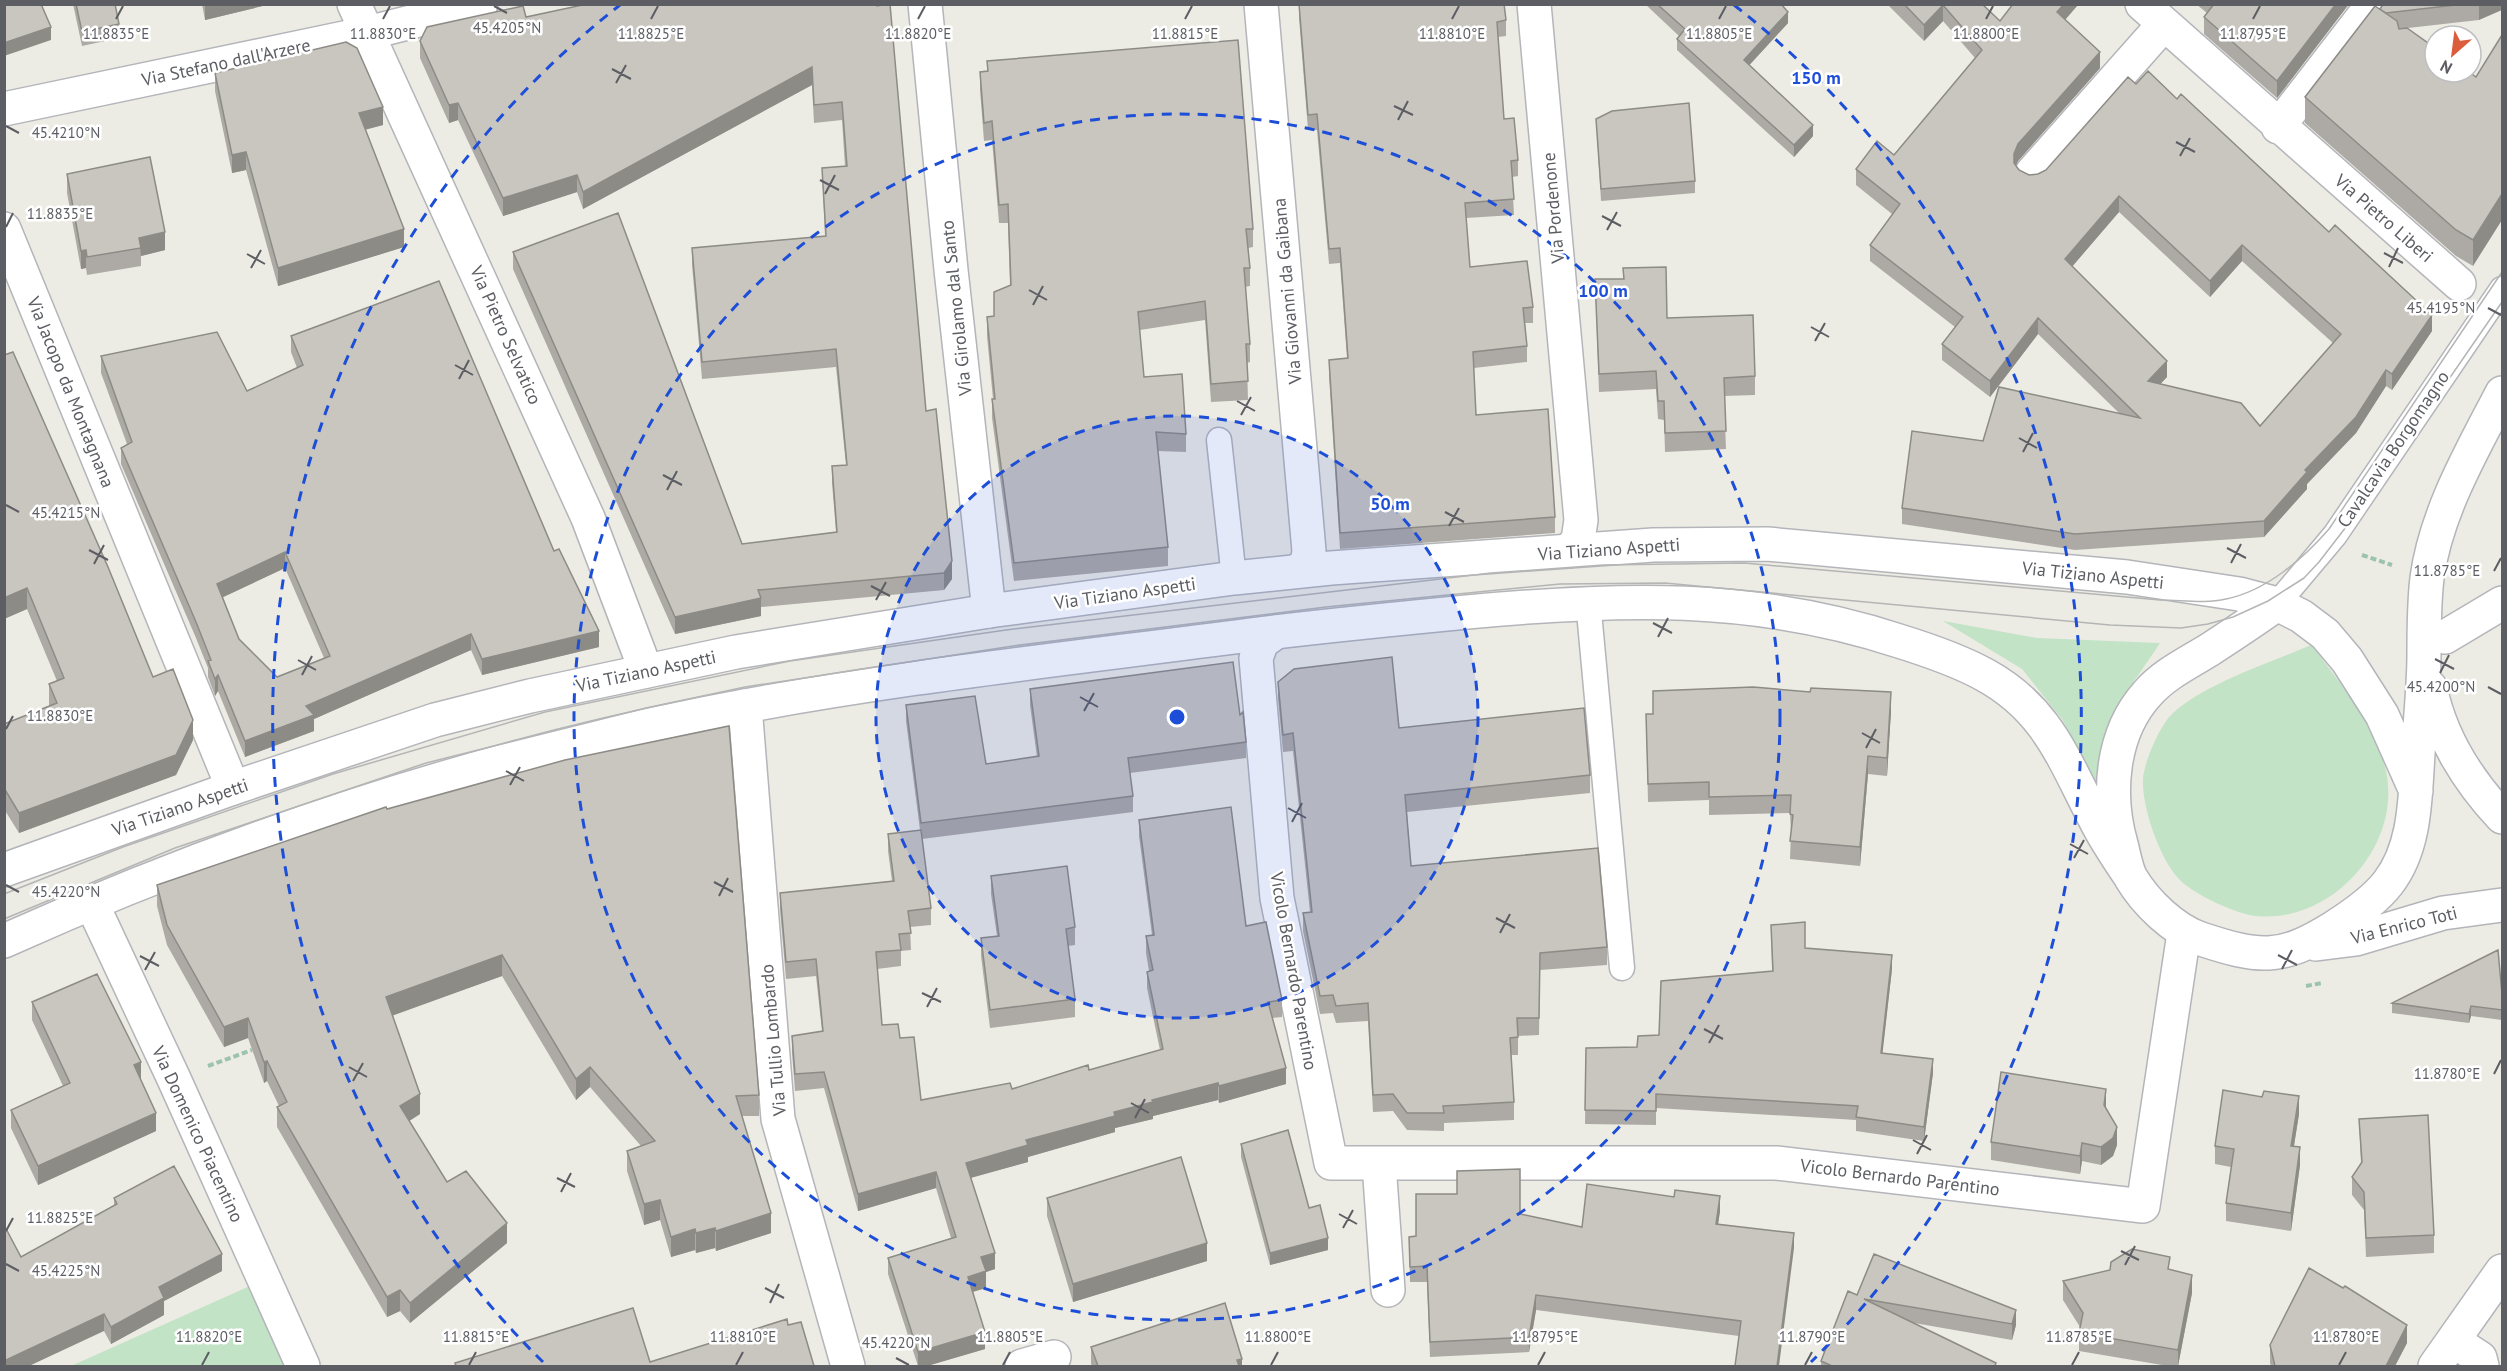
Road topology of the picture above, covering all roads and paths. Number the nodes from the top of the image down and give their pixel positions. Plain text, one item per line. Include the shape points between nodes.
1 (481, 4) edge
2 (926, 4) edge
3 (1261, 4) edge
4 (1534, 4) edge
5 (2373, 4) edge
6 (2153, 14) edge
7 (361, 19) edge
8 (4, 109) edge
9 (2278, 127) junction
10 (2032, 173) edge
11 (4, 229) edge
12 (2459, 284) joint
13 (2496, 298) edge
14 (2502, 393) edge
15 (1219, 440) dead end
16 (2336, 535) junction
17 (1569, 551) junction
18 (1297, 571) junction
19 (2427, 577) junction
20 (1234, 578) junction
21 (1588, 602) junction
22 (2502, 603) edge
23 (2277, 604) junction
24 (989, 611) junction
25 (1276, 632) junction
26 (2434, 646) junction
27 (646, 671) junction
28 (745, 706) junction
29 (233, 788) junction
30 (2416, 791) junction
31 (2502, 817) edge
32 (4, 870) edge
33 (2130, 876) junction
34 (91, 902) junction
35 (2502, 905) edge
36 (2184, 933) junction
37 (4, 940) edge
38 (2305, 946) junction
39 (1622, 968) dead end
40 (252, 1050) edge
41 (174, 1078) junction
42 (1378, 1164) junction
43 (2502, 1271) edge
44 (1388, 1290) dead end
45 (2454, 1341) junction
46 (1056, 1362) edge
47 (303, 1366) edge
48 (848, 1366) edge
49 (1022, 1366) edge
50 (2435, 1366) edge
51 (2482, 1366) edge

1 - 7 street, Via Stefano dall'Arzere
2 - 24 street, Via Girolamo dal Santo
3 - 18 street, Via Giovanni da Gaibana via 1309,551 1307,564
4 - 17 street, Via Pordenone via 1581,520 1578,540
5 - 9 street
6 - 9 street, Via Pietro Liberi
6 - 10 street, Via Pietro Liberi
7 - 8 street, Via Stefano dall'Arzere
7 - 27 street, Via Pietro Selvatico via 588,518
9 - 12 street, Via Pietro Liberi
11 - 29 street, Via Jacopo da Montagnana
12 - 13 lane, Via Pietro Liberi
13 - 16 lane, Cavalcavia Borgomagno
14 - 19 street via 2441,522
15 - 20 lane
16 - 19 path via 2366,557
16 - 23 lane, Cavalcavia Borgomagno
17 - 18 street, Via Tiziano Aspetti
17 - 23 street, Via Tiziano Aspetti via 1664,544 1767,544 2127,577 2240,594
18 - 20 street, Via Tiziano Aspetti
19 - 26 street
20 - 24 street, Via Tiziano Aspetti
21 - 25 street
21 - 33 street via 1737,607 1838,621 1941,654 1980,672 2026,703 2041,720
21 - 39 lane
22 - 26 street
23 - 30 street, Via Tiziano Aspetti via 2325,634 2347,660 2382,714
23 - 33 street via 2174,671 2147,694 2126,727 2116,758 2113,794 2116,827
24 - 27 street, Via Tiziano Aspetti via 781,644
25 - 28 street via 1002,665
25 - 42 street, Vicolo Bernardo Parentino via 1262,642 1256,658 1277,898 1331,1163
26 - 30 street
26 - 31 street via 2441,726 2474,782
27 - 29 street, Via Tiziano Aspetti via 435,720
28 - 34 street via 651,725 467,772 264,838
28 - 48 street, Via Tullio Lombardo via 778,1119
29 - 32 street, Via Tiziano Aspetti
30 - 38 street via 2406,849 2389,882 2351,916
33 - 36 street via 2144,896
34 - 37 street
34 - 41 street, Via Domenico Piacentino
35 - 38 street, Via Enrico Toti via 2443,914 2356,939
36 - 38 street via 2239,951 2274,955
36 - 42 street, Vicolo Bernardo Parentino via 2143,1206 1776,1163
40 - 41 path
41 - 47 street, Via Domenico Piacentino
42 - 44 street
43 - 45 street
45 - 50 street
45 - 51 street via 2480,1358
46 - 49 street

